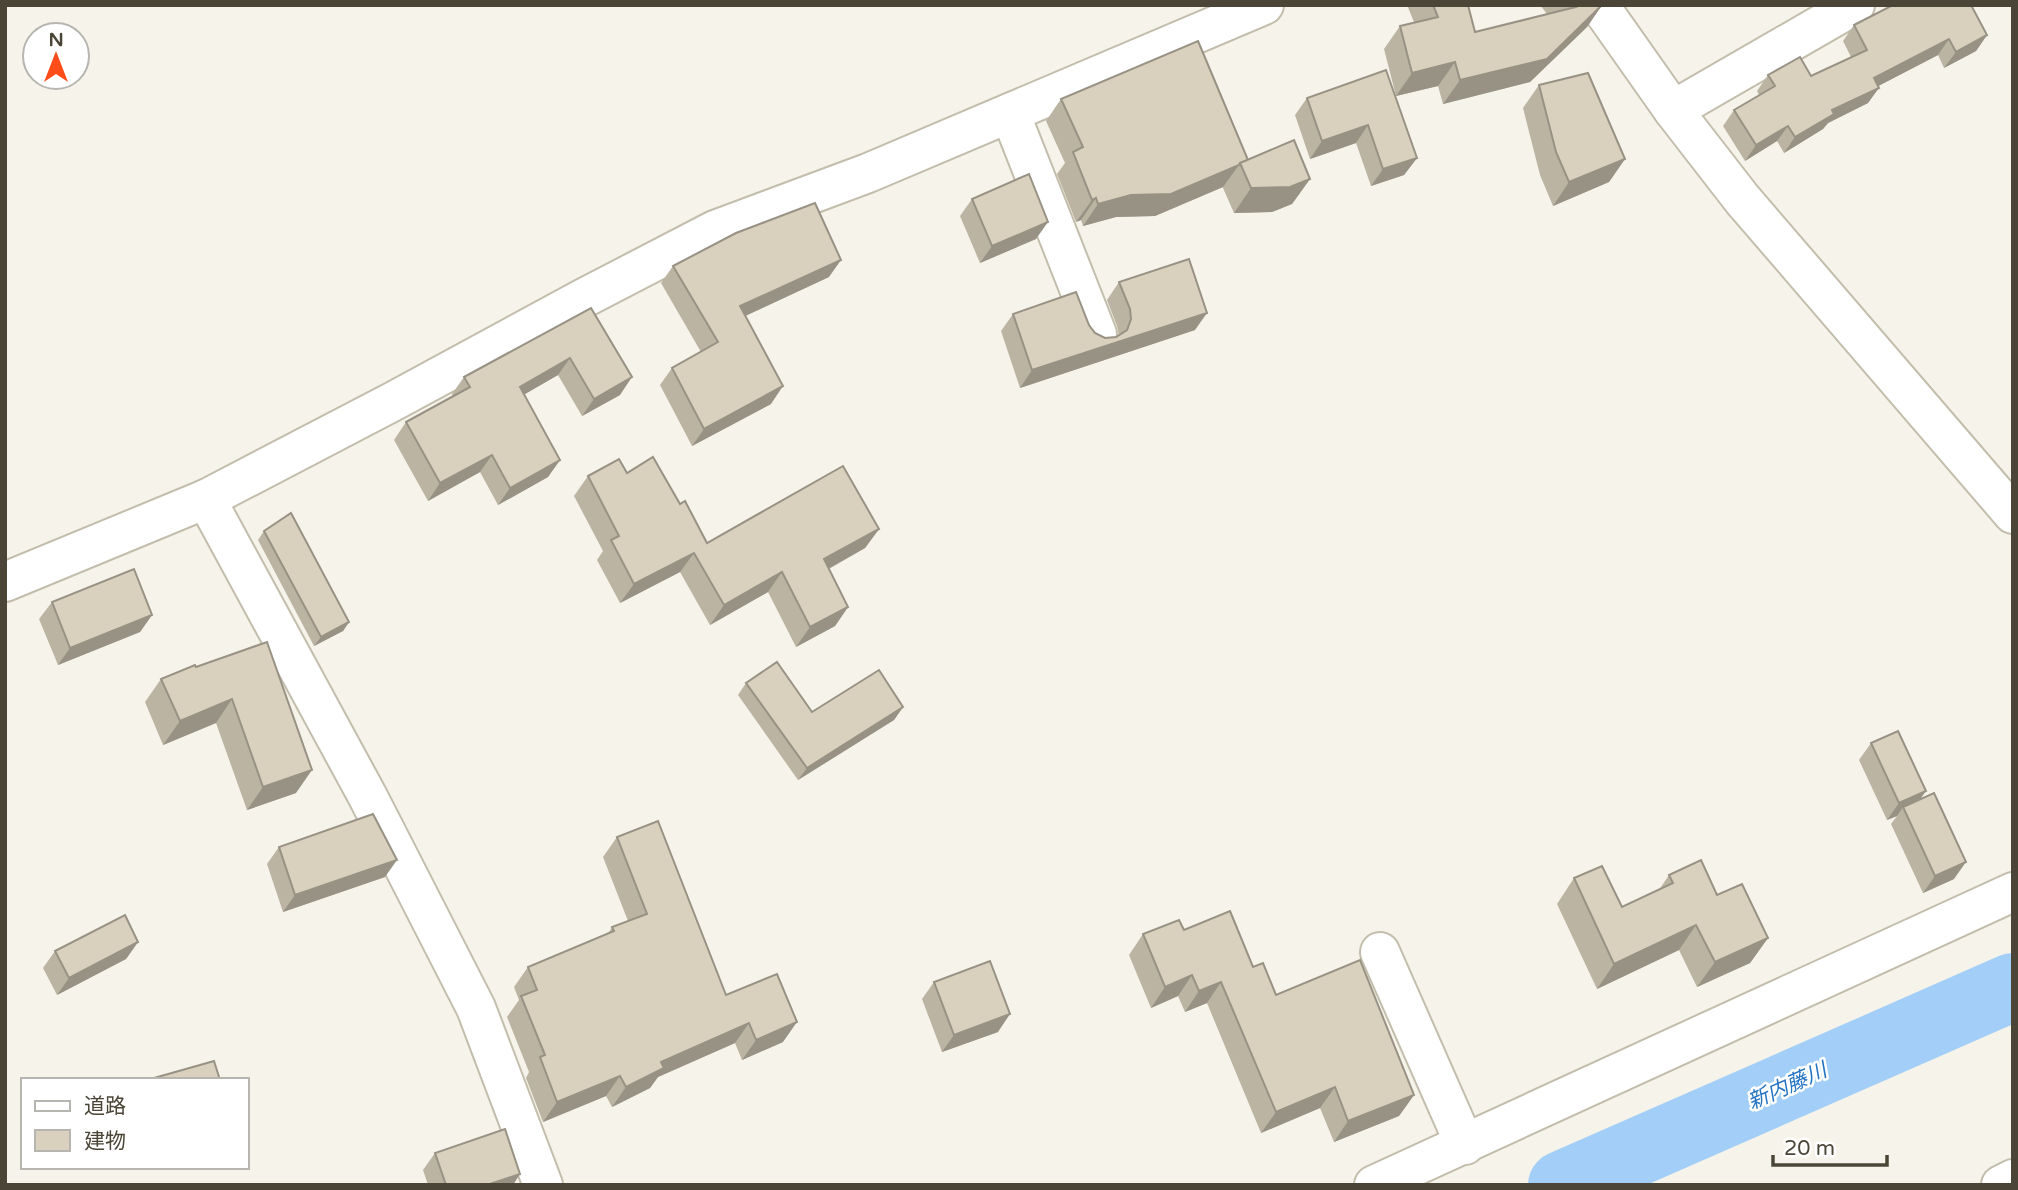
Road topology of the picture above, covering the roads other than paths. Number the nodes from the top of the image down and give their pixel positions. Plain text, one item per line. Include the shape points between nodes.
1 (1264, 5) edge
2 (1599, 5) edge
3 (1855, 5) edge
4 (1673, 110) junction
5 (1010, 113) junction
6 (1097, 334) edge
7 (206, 499) junction
8 (2013, 514) edge
9 (5, 582) edge
10 (2013, 892) edge
11 (1380, 952) dead end
12 (1465, 1145) junction
13 (2013, 1180) edge
14 (543, 1185) edge
15 (1374, 1185) edge
16 (2001, 1185) edge

1 - 5 street
2 - 4 street
3 - 4 street
4 - 8 street via 1742,199
5 - 6 street
5 - 7 street via 715,230
7 - 9 street
7 - 14 street via 369,797 476,1008
10 - 12 street
11 - 12 street
12 - 15 street
13 - 16 street

